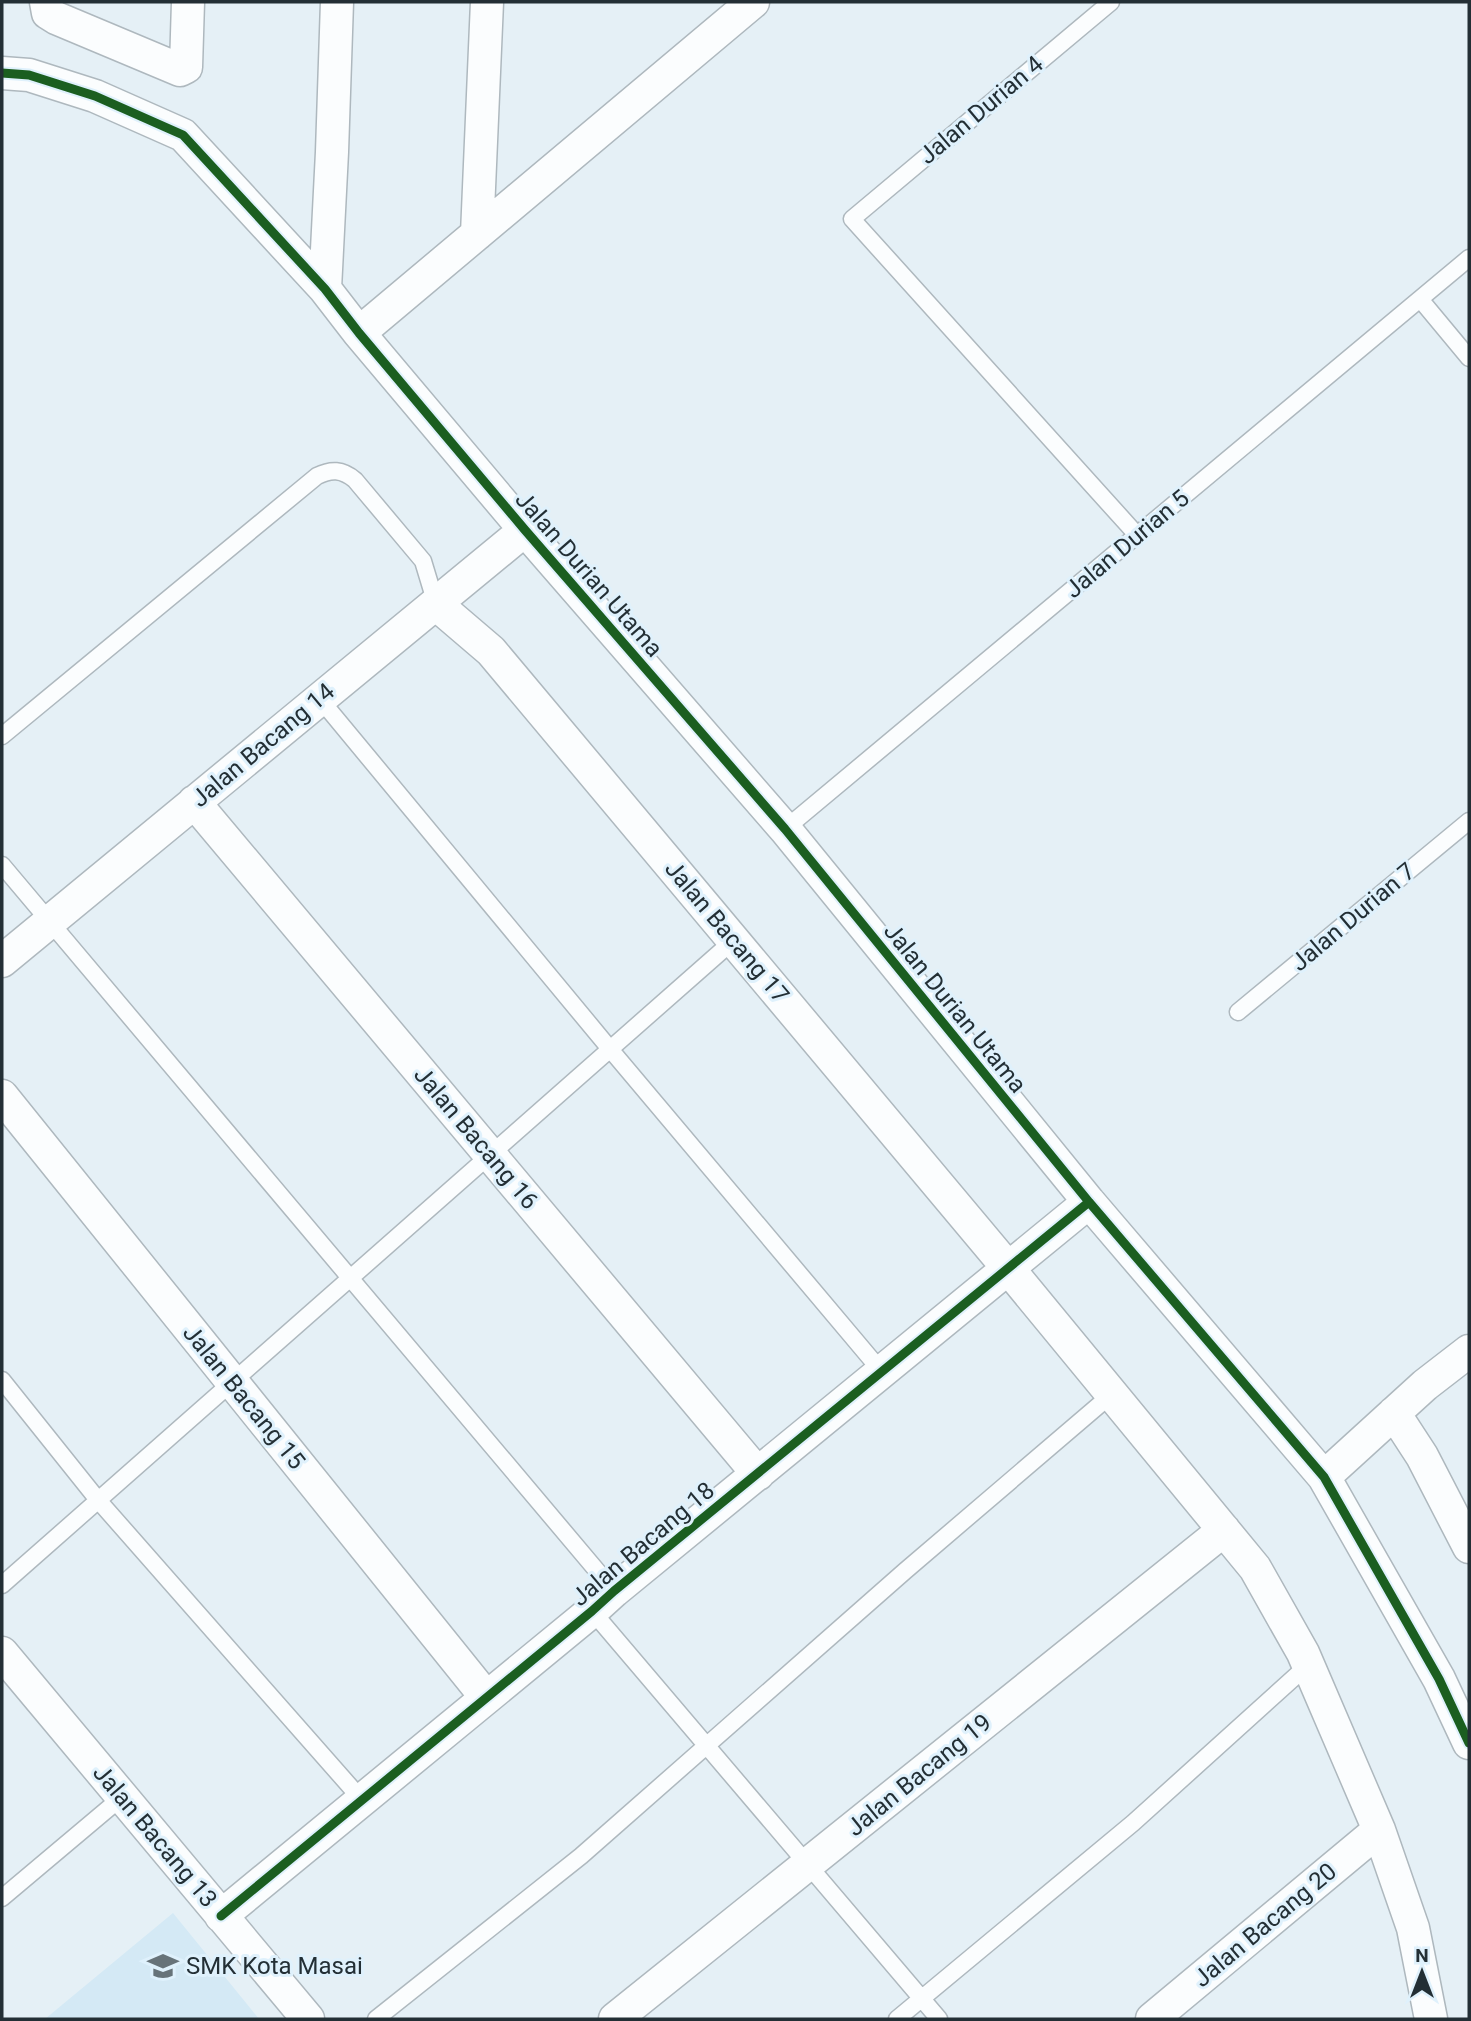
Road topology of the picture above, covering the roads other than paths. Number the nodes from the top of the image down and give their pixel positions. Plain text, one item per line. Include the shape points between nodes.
1 (46, 2) edge
2 (188, 2) edge
3 (337, 2) edge
4 (487, 2) edge
5 (753, 2) edge
6 (1111, 2) edge
7 (2, 73) edge
8 (477, 234) junction
9 (1469, 258) edge
10 (325, 289) junction
11 (1420, 299) junction
12 (359, 333) junction
13 (1469, 358) edge
14 (525, 530) junction
15 (1138, 535) junction
16 (436, 604) junction
17 (320, 699) junction
18 (2, 736) edge
19 (194, 802) junction
20 (1469, 821) edge
21 (785, 829) junction
22 (2, 865) edge
23 (50, 922) junction
24 (734, 940) junction
25 (2, 961) edge
26 (1238, 1012) dead end
27 (610, 1049) junction
28 (2, 1097) edge
29 (490, 1154) junction
30 (1088, 1202) junction
31 (1009, 1268) junction
32 (350, 1278) junction
33 (1469, 1351) edge
34 (882, 1372) junction
35 (2, 1380) edge
36 (232, 1382) junction
37 (1112, 1394) junction
38 (1394, 1413) junction
39 (758, 1474) junction
40 (1324, 1477) junction
41 (98, 1500) junction
42 (1224, 1531) junction
43 (1469, 1547) edge
44 (2, 1585) edge
45 (603, 1601) junction
46 (2, 1653) edge
47 (1308, 1665) junction
48 (486, 1698) junction
49 (1469, 1742) edge
50 (706, 1745) junction
51 (122, 1797) junction
52 (362, 1800) junction
53 (1379, 1830) junction
54 (807, 1864) junction
55 (2, 1898) edge
56 (221, 1916) junction
57 (922, 1999) junction
58 (308, 2019) edge
59 (376, 2019) edge
60 (615, 2019) edge
61 (897, 2019) edge
62 (939, 2019) edge
63 (1152, 2019) edge
64 (1430, 2019) edge

1 - 2 street via 48,13 56,18 180,70 186,67
3 - 10 street
4 - 8 street
5 - 8 street
6 - 15 lane, Jalan Durian 4 via 852,219
7 - 10 street, Jalan Durian Utama via 29,75 95,96 183,135
8 - 12 street
9 - 11 lane, Jalan Durian 5
10 - 12 street, Jalan Durian Utama
11 - 13 lane
11 - 15 lane, Jalan Durian 5
12 - 14 street, Jalan Durian Utama
14 - 16 street, Jalan Bacang 14
14 - 21 street, Jalan Durian Utama
15 - 21 lane, Jalan Durian 5
16 - 17 street, Jalan Bacang 14
16 - 18 lane via 423,561 355,480 347,473 326,471
16 - 24 street, Jalan Bacang 17 via 491,651
17 - 19 street, Jalan Bacang 14
17 - 27 lane
19 - 23 street, Jalan Bacang 14
19 - 29 street, Jalan Bacang 16
20 - 26 lane, Jalan Durian 7
21 - 30 street, Jalan Durian Utama
22 - 23 lane
23 - 25 street, Jalan Bacang 14
23 - 32 lane
24 - 27 lane
24 - 31 street, Jalan Bacang 17
27 - 29 lane
27 - 34 lane
28 - 36 street, Jalan Bacang 15
29 - 32 lane
29 - 39 street, Jalan Bacang 16
30 - 31 street, Jalan Bacang 18
30 - 40 street, Jalan Durian Utama
31 - 34 street, Jalan Bacang 18
31 - 37 street, Jalan Bacang 17
32 - 36 lane
32 - 45 lane
33 - 38 street
34 - 39 street, Jalan Bacang 18
35 - 41 lane
36 - 41 lane
36 - 48 street, Jalan Bacang 15
37 - 42 street, Jalan Bacang 17
37 - 50 lane
38 - 40 street
38 - 43 street
39 - 45 street, Jalan Bacang 18
40 - 49 street, Jalan Durian Utama via 1439,1679
41 - 44 lane
41 - 52 lane
42 - 47 street, Jalan Bacang 17 via 1255,1568
42 - 54 street, Jalan Bacang 19
45 - 48 street, Jalan Bacang 18
45 - 50 lane
46 - 51 street, Jalan Bacang 13
47 - 53 street, Jalan Bacang 17
47 - 57 lane via 1133,1823
48 - 52 street, Jalan Bacang 18
50 - 54 lane
50 - 59 lane via 581,1856
51 - 55 lane
51 - 56 street, Jalan Bacang 13
52 - 56 street, Jalan Bacang 18
53 - 63 street, Jalan Bacang 20
53 - 64 street, Jalan Bacang 17 via 1413,1928
54 - 57 lane
54 - 60 street, Jalan Bacang 19
56 - 58 street, Jalan Bacang 13
57 - 61 lane
57 - 62 lane

